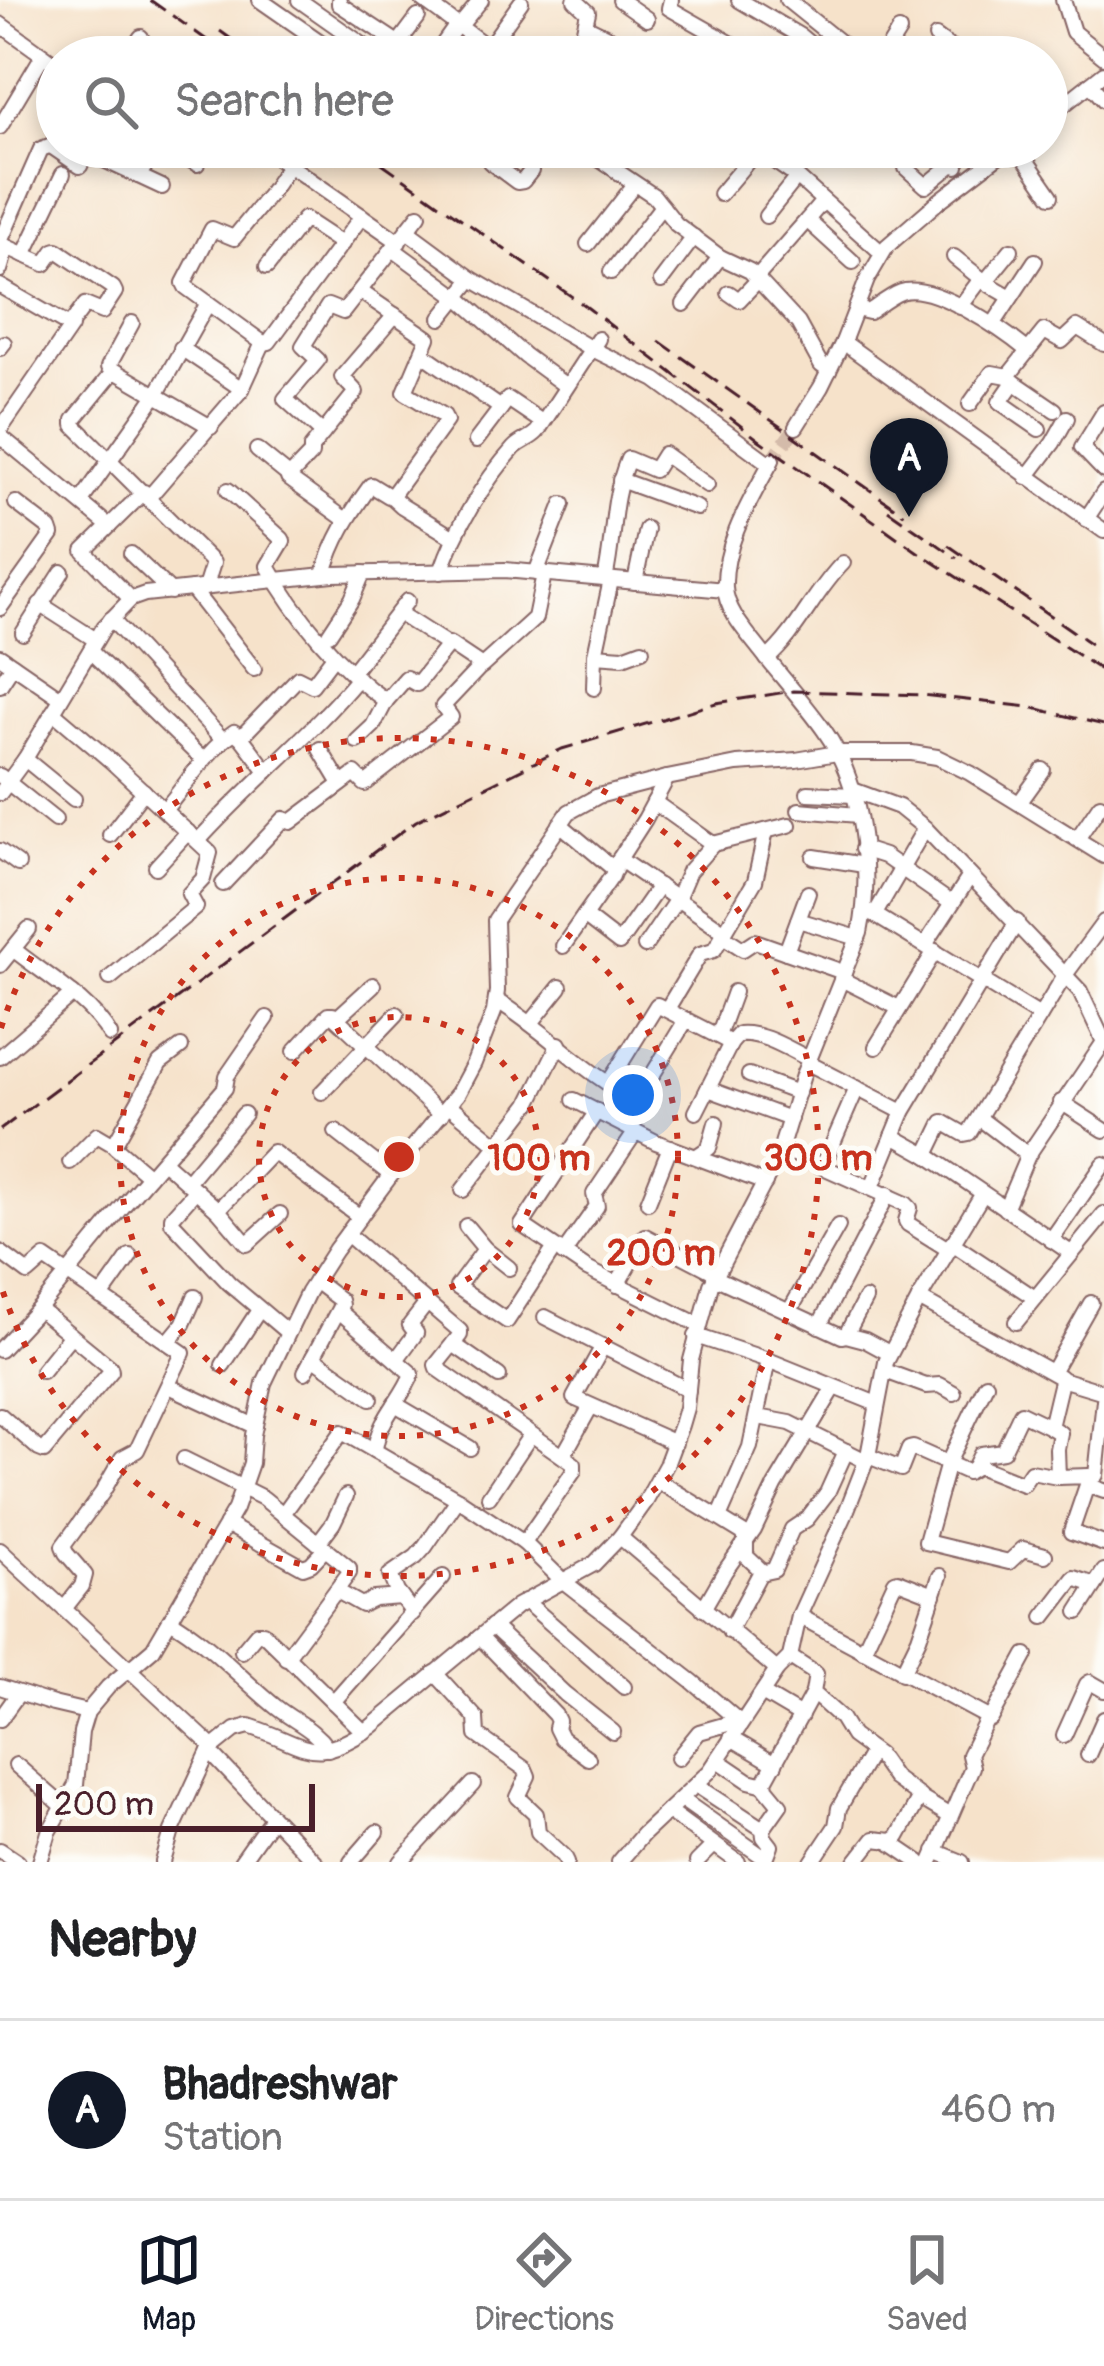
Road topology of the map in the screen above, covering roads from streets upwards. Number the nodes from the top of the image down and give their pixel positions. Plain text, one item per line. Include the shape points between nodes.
1 (260, 0) edge
2 (300, 0) edge
3 (339, 0) edge
4 (423, 0) edge
5 (482, 0) edge
6 (620, 0) edge
7 (671, 0) edge
8 (739, 0) edge
9 (787, 0) edge
10 (1063, 0) edge
11 (521, 2) edge
12 (585, 9) edge
13 (418, 17) dead end
14 (647, 19) dead end
15 (458, 26) junction
16 (2, 29) edge
17 (899, 31) dead end
18 (312, 36) edge
19 (351, 36) edge
20 (376, 36) edge
21 (404, 36) edge
22 (450, 36) edge
23 (471, 36) edge
24 (503, 36) edge
25 (613, 36) edge
26 (718, 36) edge
27 (800, 36) edge
28 (832, 36) edge
29 (896, 36) edge
30 (36, 51) edge
31 (1104, 58) edge
32 (36, 67) edge
33 (1098, 78) edge
34 (1104, 100) edge
35 (1068, 102) edge
36 (0, 127) edge
37 (36, 161) edge
38 (121, 168) edge
39 (145, 168) edge
40 (287, 168) edge
41 (293, 168) edge
42 (491, 168) edge
43 (612, 168) edge
44 (740, 168) edge
45 (784, 168) edge
46 (906, 168) dead end
47 (948, 168) edge
48 (958, 168) edge
49 (981, 168) edge
50 (1023, 168) edge
51 (531, 171) dead end
52 (63, 174) dead end
53 (138, 176) junction
54 (797, 177) junction
55 (966, 180) junction
56 (635, 184) junction
57 (162, 187) dead end
58 (719, 194) dead end
59 (1051, 196) dead end
60 (823, 201) junction
61 (662, 206) junction
62 (419, 214) dead end
63 (766, 215) dead end
64 (362, 216) junction
65 (807, 220) junction
66 (694, 238) junction
67 (400, 241) junction
68 (2, 244) edge
69 (342, 244) junction
70 (588, 244) dead end
71 (1011, 250) dead end
72 (882, 254) junction
73 (24, 255) junction
74 (720, 256) junction
75 (954, 257) dead end
76 (1035, 261) dead end
77 (853, 262) dead end
78 (266, 267) dead end
79 (0, 270) edge
80 (611, 272) dead end
81 (472, 279) junction
82 (757, 279) junction
83 (983, 280) junction
84 (661, 281) dead end
85 (0, 286) edge
86 (361, 292) junction
87 (730, 293) dead end
88 (458, 297) junction
89 (1011, 297) junction
90 (208, 303) junction
91 (684, 304) dead end
92 (960, 307) junction
93 (856, 309) junction
94 (395, 316) junction
95 (441, 317) dead end
96 (132, 323) dead end
97 (70, 325) junction
98 (993, 325) junction
99 (263, 343) junction
100 (843, 343) junction
101 (594, 344) junction
102 (1104, 344) edge
103 (181, 348) junction
104 (1027, 350) junction
105 (423, 354) junction
106 (829, 370) junction
107 (114, 371) junction
108 (1011, 379) junction
109 (566, 386) junction
110 (242, 388) junction
111 (155, 395) junction
112 (970, 404) dead end
113 (501, 408) junction
114 (1104, 412) edge
115 (542, 422) junction
116 (211, 427) junction
117 (796, 427) tunnel mouth
118 (1040, 429) dead end
119 (0, 433) edge
120 (323, 433) junction
121 (476, 442) dead end
122 (257, 450) dead end
123 (110, 460) junction
124 (1104, 471) edge
125 (289, 476) junction
126 (1027, 476) junction
127 (620, 480) junction
128 (707, 485) dead end
129 (228, 490) dead end
130 (1104, 492) edge
131 (146, 495) junction
132 (390, 496) junction
133 (81, 501) junction
134 (16, 503) dead end
135 (563, 504) dead end
136 (697, 508) dead end
137 (1086, 518) junction
138 (346, 520) junction
139 (109, 526) junction
140 (646, 529) dead end
141 (1104, 531) edge
142 (454, 538) junction
143 (131, 554) dead end
144 (844, 563) dead end
145 (62, 572) dead end
146 (442, 572) junction
147 (363, 573) junction
148 (324, 574) junction
149 (540, 574) junction
150 (276, 580) junction
151 (608, 580) junction
152 (635, 582) junction
153 (198, 588) junction
154 (725, 590) junction
155 (5, 591) edge
156 (171, 592) junction
157 (131, 598) junction
158 (40, 604) junction
159 (0, 608) edge
160 (111, 619) junction
161 (23, 633) dead end
162 (329, 634) dead end
163 (93, 645) junction
164 (448, 645) junction
165 (642, 650) dead end
166 (595, 655) junction
167 (334, 656) junction
168 (767, 659) junction
169 (7, 661) edge
170 (480, 667) junction
171 (254, 669) dead end
172 (355, 675) junction
173 (0, 685) edge
174 (595, 688) dead end
175 (386, 701) junction
176 (57, 705) junction
177 (189, 705) junction
178 (168, 727) junction
179 (241, 737) junction
180 (223, 740) junction
181 (357, 741) dead end
182 (320, 749) dead end
183 (837, 752) junction
184 (25, 759) junction
185 (203, 760) junction
186 (1042, 770) dead end
187 (267, 771) junction
188 (667, 778) junction
189 (3, 783) edge
190 (341, 784) junction
191 (144, 790) junction
192 (808, 793) dead end
193 (854, 793) junction
194 (74, 799) dead end
195 (654, 802) junction
196 (1020, 802) junction
197 (1100, 806) dead end
198 (165, 809) junction
199 (800, 810) dead end
200 (859, 815) junction
201 (55, 820) dead end
202 (560, 824) junction
203 (789, 826) dead end
204 (925, 828) junction
205 (766, 831) junction
206 (110, 835) dead end
207 (193, 836) junction
208 (1077, 839) junction
209 (713, 844) junction
210 (0, 851) edge
211 (1104, 856) edge
212 (814, 857) dead end
213 (863, 857) junction
214 (18, 864) dead end
215 (617, 864) junction
216 (156, 867) dead end
217 (901, 868) junction
218 (970, 876) junction
219 (223, 884) dead end
220 (659, 886) junction
221 (808, 893) dead end
222 (677, 899) junction
223 (952, 903) junction
224 (870, 912) junction
225 (584, 916) junction
226 (798, 920) junction
227 (1017, 922) junction
228 (1104, 922) edge
229 (29, 929) dead end
230 (724, 934) junction
231 (858, 938) junction
232 (563, 946) dead end
233 (645, 946) dead end
234 (930, 948) junction
235 (13, 949) junction
236 (786, 952) junction
237 (0, 965) edge
238 (1065, 975) junction
239 (842, 976) junction
240 (110, 978) dead end
241 (981, 979) junction
242 (373, 985) dead end
243 (560, 987) dead end
244 (734, 992) dead end
245 (73, 994) junction
246 (496, 1000) junction
247 (667, 1009) junction
248 (899, 1009) junction
249 (397, 1014) dead end
250 (1040, 1016) junction
251 (267, 1018) dead end
252 (337, 1018) junction
253 (686, 1020) junction
254 (531, 1022) junction
255 (110, 1035) dead end
256 (724, 1039) junction
257 (1104, 1039) edge
258 (559, 1044) junction
259 (366, 1045) junction
260 (181, 1047) dead end
261 (876, 1047) dead end
262 (296, 1051) dead end
263 (0, 1057) edge
264 (809, 1061) junction
265 (749, 1075) dead end
266 (608, 1084) junction
267 (857, 1088) junction
268 (708, 1089) junction
269 (322, 1092) dead end
270 (798, 1093) junction
271 (574, 1100) dead end
272 (1061, 1102) junction
273 (445, 1110) junction
274 (597, 1112) junction
275 (696, 1112) dead end
276 (903, 1112) junction
277 (244, 1114) dead end
278 (979, 1118) junction
279 (790, 1119) junction
280 (716, 1124) dead end
281 (1104, 1130) edge
282 (336, 1132) dead end
283 (635, 1133) junction
284 (893, 1136) junction
285 (114, 1145) junction
286 (499, 1146) junction
287 (670, 1148) junction
288 (781, 1148) junction
289 (927, 1155) junction
290 (1028, 1155) junction
291 (697, 1156) junction
292 (163, 1160) junction
293 (70, 1162) dead end
294 (1104, 1164) edge
295 (823, 1166) junction
296 (391, 1175) junction
297 (149, 1176) junction
298 (766, 1183) junction
299 (191, 1186) junction
300 (872, 1187) junction
301 (464, 1190) dead end
302 (888, 1194) junction
303 (982, 1195) junction
304 (648, 1202) dead end
305 (218, 1210) junction
306 (1005, 1210) junction
307 (280, 1214) dead end
308 (1104, 1214) edge
309 (360, 1217) junction
310 (466, 1226) dead end
311 (838, 1226) dead end
312 (347, 1234) junction
313 (1051, 1240) junction
314 (950, 1246) junction
315 (485, 1249) junction
316 (559, 1251) junction
317 (0, 1252) edge
318 (1071, 1253) junction
319 (130, 1256) dead end
320 (509, 1268) dead end
321 (67, 1274) junction
322 (715, 1275) junction
323 (315, 1281) junction
324 (617, 1285) junction
325 (101, 1297) junction
326 (195, 1297) dead end
327 (1035, 1298) junction
328 (865, 1299) dead end
329 (919, 1299) junction
330 (427, 1303) junction
331 (1091, 1304) dead end
332 (39, 1309) junction
333 (259, 1310) junction
334 (339, 1311) junction
335 (789, 1312) junction
336 (545, 1317) dead end
337 (0, 1322) edge
338 (1016, 1322) dead end
339 (819, 1326) junction
340 (698, 1330) junction
341 (287, 1332) junction
342 (14, 1333) junction
343 (71, 1335) junction
344 (846, 1335) junction
345 (169, 1341) junction
346 (453, 1344) junction
347 (603, 1346) junction
348 (0, 1350) edge
349 (889, 1354) junction
350 (314, 1357) junction
351 (396, 1360) junction
352 (768, 1360) junction
353 (223, 1365) dead end
354 (42, 1371) dead end
355 (885, 1371) junction
356 (305, 1372) dead end
357 (1057, 1375) junction
358 (499, 1376) dead end
359 (986, 1384) dead end
360 (169, 1386) junction
361 (834, 1388) junction
362 (688, 1390) junction
363 (954, 1393) dead end
364 (1104, 1396) edge
365 (370, 1398) dead end
366 (877, 1404) junction
367 (395, 1405) junction
368 (591, 1406) junction
369 (0, 1415) edge
370 (758, 1417) junction
371 (255, 1426) junction
372 (1050, 1427) junction
373 (807, 1431) junction
374 (530, 1436) junction
375 (675, 1443) junction
376 (470, 1448) dead end
377 (375, 1451) junction
378 (846, 1451) junction
379 (563, 1456) junction
380 (867, 1459) junction
381 (184, 1460) dead end
382 (947, 1463) junction
383 (975, 1466) junction
384 (1058, 1477) junction
385 (1094, 1477) edge
386 (658, 1481) junction
387 (243, 1488) junction
388 (1104, 1491) edge
389 (346, 1496) dead end
390 (489, 1497) dead end
391 (458, 1499) junction
392 (283, 1514) junction
393 (719, 1519) junction
394 (226, 1524) junction
395 (620, 1537) junction
396 (746, 1539) junction
397 (524, 1543) junction
398 (1104, 1544) edge
399 (321, 1546) junction
400 (0, 1550) edge
401 (1045, 1555) dead end
402 (762, 1571) junction
403 (1104, 1571) edge
404 (940, 1576) dead end
405 (443, 1577) dead end
406 (563, 1581) junction
407 (1095, 1585) junction
408 (337, 1591) junction
409 (934, 1595) junction
410 (400, 1597) junction
411 (525, 1601) junction
412 (64, 1609) junction
413 (703, 1609) junction
414 (1078, 1612) dead end
415 (413, 1613) junction
416 (799, 1616) junction
417 (1044, 1617) dead end
418 (170, 1620) junction
419 (729, 1630) junction
420 (486, 1631) junction
421 (242, 1651) dead end
422 (863, 1651) junction
423 (1026, 1655) dead end
424 (790, 1657) junction
425 (286, 1658) junction
426 (131, 1670) junction
427 (776, 1670) junction
428 (434, 1673) junction
429 (902, 1673) junction
430 (0, 1687) edge
431 (624, 1687) dead end
432 (1104, 1690) edge
433 (761, 1693) junction
434 (814, 1693) junction
435 (18, 1694) junction
436 (333, 1702) junction
437 (87, 1712) junction
438 (801, 1716) junction
439 (988, 1718) junction
440 (0, 1719) edge
441 (1104, 1719) edge
442 (740, 1722) junction
443 (364, 1732) junction
444 (614, 1732) dead end
445 (1064, 1736) dead end
446 (731, 1738) junction
447 (749, 1748) junction
448 (210, 1749) junction
449 (328, 1749) junction
450 (872, 1751) junction
451 (1088, 1755) dead end
452 (588, 1758) dead end
453 (678, 1758) dead end
454 (718, 1760) junction
455 (775, 1764) junction
456 (16, 1765) dead end
457 (736, 1773) junction
458 (473, 1784) dead end
459 (696, 1785) junction
460 (765, 1786) junction
461 (920, 1798) junction
462 (681, 1799) junction
463 (63, 1806) junction
464 (668, 1811) junction
465 (950, 1816) junction
466 (272, 1818) junction
467 (764, 1828) junction
468 (377, 1832) dead end
469 (888, 1840) junction
470 (714, 1845) junction
471 (0, 1850) edge
472 (933, 1856) edge
473 (863, 1860) edge
474 (621, 1861) edge
475 (766, 1861) edge
476 (18, 1862) edge
477 (40, 1862) edge
478 (164, 1862) edge
479 (241, 1862) edge
480 (315, 1862) edge
481 (351, 1862) edge
482 (401, 1862) edge
483 (566, 1862) edge
484 (697, 1862) edge
485 (738, 1862) edge
486 (812, 1862) edge
487 (919, 1862) edge
488 (962, 1862) edge

1 - 18 street
2 - 19 street
3 - 20 street
4 - 15 street
5 - 15 street
6 - 14 street
7 - 26 street via 669,8
8 - 27 street
9 - 28 street
10 - 31 street via 1073,32
11 - 24 street
12 - 25 street
13 - 21 street
15 - 22 street
15 - 23 street
16 - 30 street
17 - 29 street
32 - 36 street
33 - 34 street
33 - 35 street
37 - 68 street
38 - 53 street
39 - 53 street
40 - 90 street via 234,238 214,229 198,252 185,285
41 - 64 street
42 - 51 street via 517,182
43 - 56 street
44 - 58 street
45 - 54 street
46 - 47 street via 925,186
48 - 55 street
49 - 55 street
50 - 59 street
52 - 73 street
53 - 57 street
54 - 60 street
54 - 63 street
55 - 72 street
56 - 61 street
56 - 70 street
60 - 65 street
60 - 72 street
61 - 66 street
61 - 80 street
62 - 67 street
64 - 67 street
64 - 69 street
65 - 77 street
65 - 82 street
66 - 74 street
66 - 84 street
67 - 81 street
67 - 86 street
67 - 88 street
68 - 73 street
68 - 79 street
69 - 78 street via 304,219
69 - 99 street
71 - 83 street
72 - 93 street
73 - 97 street via 45,264 57,250 115,290 102,312 85,305
74 - 82 street
74 - 91 street
75 - 83 street
76 - 89 street
81 - 88 street
81 - 101 street
82 - 87 street via 739,300
82 - 106 street
83 - 89 street
83 - 92 street
85 - 97 street
86 - 94 street
86 - 120 street via 343,312 330,305 314,325 303,348 318,361 285,399
88 - 95 street
88 - 109 street
89 - 98 street
90 - 99 street
90 - 103 street
92 - 93 street via 912,291 868,312
92 - 98 street
93 - 100 street
94 - 105 street via 428,338
94 - 120 street via 342,377 356,392
96 - 107 street via 107,366
97 - 119 street
98 - 104 street
99 - 110 street
100 - 106 street
100 - 126 street
101 - 109 street
101 - 154 street via 771,462 736,532
102 - 104 street via 1077,327 1062,341 1043,332
103 - 110 street
103 - 111 street
104 - 108 street
105 - 113 street
105 - 132 street via 405,392 446,421
106 - 117 street
107 - 111 street
107 - 123 street via 74,423
108 - 112 street via 992,373
108 - 118 street via 1000,402
108 - 126 street via 1061,414 1053,443
109 - 115 street
110 - 116 street
111 - 116 street
111 - 123 street
113 - 115 street via 509,399
113 - 121 street
114 - 124 street via 1082,450
115 - 142 street via 517,444
116 - 131 street
119 - 133 street
120 - 125 street
122 - 125 street
123 - 131 street
123 - 133 street
125 - 138 street
126 - 137 street
127 - 128 street via 629,458 653,470 664,454
127 - 136 street
127 - 151 street
129 - 150 street via 282,539 268,564
130 - 137 street
131 - 139 street
131 - 153 street via 213,563
132 - 138 street via 371,485
132 - 142 street
133 - 139 street
134 - 155 street via 52,532
135 - 149 street
137 - 141 street
138 - 148 street
139 - 157 street via 84,552
140 - 152 street
142 - 146 street
143 - 156 street
144 - 168 street
145 - 158 street
146 - 147 street
146 - 149 street
147 - 148 street
147 - 162 street
148 - 150 street
149 - 151 street
149 - 170 street via 535,618
150 - 153 street
150 - 167 street
151 - 152 street
151 - 166 street
152 - 154 street
153 - 156 street
153 - 171 street
154 - 168 street
155 - 159 street
156 - 157 street
157 - 160 street
158 - 161 street
158 - 163 street
160 - 163 street
160 - 177 street
163 - 176 street
163 - 178 street
164 - 170 street
164 - 172 street via 403,607
164 - 175 street via 417,685 406,678
165 - 166 street
166 - 174 street
167 - 172 street
167 - 179 street via 312,685 298,679
168 - 183 street
169 - 173 street
169 - 176 street
170 - 190 street via 443,706 451,717 365,784 356,774
172 - 175 street
172 - 187 street
175 - 181 street
176 - 184 street
176 - 191 street
177 - 178 street
177 - 180 street
178 - 185 street
179 - 180 street via 234,732
179 - 187 street
180 - 185 street
182 - 190 street
183 - 188 street
183 - 193 street
183 - 196 street via 937,758
184 - 189 street
184 - 194 street
185 - 198 street
186 - 196 street
187 - 207 street
188 - 195 street
188 - 202 street via 598,796
189 - 201 street
190 - 219 street via 291,822 284,819
191 - 198 street
191 - 206 street
192 - 193 street
193 - 200 street
193 - 204 street via 899,807
195 - 209 street
195 - 215 street
196 - 208 street
197 - 208 street
198 - 207 street
199 - 200 street
200 - 213 street
202 - 215 street
202 - 246 street via 495,920
203 - 205 street
204 - 217 street
204 - 218 street
205 - 209 street
205 - 230 street via 755,881
207 - 216 street
207 - 240 street via 210,855 189,894 196,906
208 - 211 street
209 - 222 street via 688,871
210 - 214 street
212 - 213 street
213 - 217 street via 877,852
213 - 224 street
215 - 220 street
215 - 225 street
217 - 223 street
217 - 224 street
218 - 223 street
218 - 227 street
220 - 222 street
220 - 225 street via 619,943
221 - 226 street
222 - 230 street
222 - 233 street
223 - 234 street
224 - 231 street
224 - 234 street
225 - 232 street
226 - 231 street
226 - 236 street
227 - 238 street
227 - 241 street
228 - 238 street
229 - 235 street
230 - 236 street via 743,949 755,941
230 - 247 street via 700,954
231 - 239 street
234 - 241 street
234 - 248 street
235 - 237 street
235 - 245 street
236 - 239 street
238 - 250 street
238 - 257 street
239 - 248 street
239 - 264 street
241 - 250 street
241 - 276 street
242 - 252 street
243 - 254 street
244 - 256 street
245 - 255 street
245 - 263 street
246 - 254 street
246 - 273 street via 474,1063
247 - 253 street
247 - 266 street via 656,1005
248 - 261 street
249 - 259 street
250 - 278 street
251 - 292 street via 225,1088
252 - 259 street
252 - 262 street via 328,1015
253 - 256 street
253 - 266 street via 640,1099
254 - 258 street
256 - 264 street via 751,1034
256 - 268 street
257 - 272 street
258 - 266 street
258 - 286 street
259 - 269 street
259 - 273 street
260 - 285 street via 160,1063
264 - 267 street
264 - 270 street
265 - 270 street
267 - 276 street
267 - 295 street
268 - 275 street
268 - 279 street
270 - 279 street
271 - 274 street
272 - 281 street
272 - 290 street
273 - 286 street
273 - 296 street
274 - 283 street
274 - 316 street via 521,1223
276 - 284 street
277 - 299 street
278 - 289 street via 966,1135 943,1122
278 - 290 street
279 - 288 street
280 - 291 street via 709,1148
282 - 296 street
283 - 287 street
283 - 316 street via 594,1194 597,1206
284 - 289 street
284 - 300 street
285 - 293 street via 97,1135
285 - 297 street
286 - 301 street
287 - 291 street
287 - 304 street
288 - 295 street
288 - 298 street
289 - 303 street
290 - 306 street
291 - 298 street
292 - 297 street
292 - 299 street
294 - 313 street
295 - 300 street
296 - 309 street
297 - 321 street
298 - 322 street
299 - 305 street
299 - 333 street via 172,1222
300 - 302 street
302 - 314 street via 909,1205 908,1224
302 - 339 street
303 - 306 street
303 - 314 street
305 - 307 street via 247,1244
305 - 309 street via 274,1152
306 - 313 street
308 - 318 street
309 - 312 street
310 - 315 street
311 - 335 street
312 - 323 street
312 - 330 street
313 - 318 street
314 - 327 street
314 - 329 street
315 - 316 street via 457,1287 506,1321
315 - 320 street
316 - 324 street
317 - 321 street via 28,1273 44,1257
318 - 327 street
319 - 325 street
321 - 325 street
321 - 332 street
322 - 324 street via 645,1236
322 - 335 street
322 - 340 street
323 - 334 street via 340,1300
323 - 341 street
324 - 340 street
325 - 345 street
326 - 345 street
327 - 338 street
328 - 344 street
329 - 349 street
329 - 357 street
330 - 346 street via 460,1331
330 - 351 street
331 - 357 street
332 - 342 street
332 - 343 street
333 - 341 street
333 - 353 street
334 - 350 street
334 - 351 street
335 - 339 street
336 - 347 street
337 - 342 street
339 - 344 street
340 - 352 street
340 - 362 street
341 - 371 street
342 - 348 street
343 - 354 street
343 - 369 street via 111,1371 48,1449
344 - 349 street
345 - 360 street via 183,1353
346 - 358 street
346 - 374 street via 437,1368
347 - 362 street
347 - 368 street via 574,1397
349 - 355 street
350 - 356 street
350 - 365 street
351 - 367 street via 413,1377
352 - 361 street
352 - 370 street
355 - 363 street
355 - 366 street
357 - 364 street
357 - 372 street
359 - 382 street
360 - 371 street
360 - 412 street via 137,1450 122,1458 64,1546 85,1575
361 - 366 street
361 - 373 street
362 - 375 street
364 - 385 street
366 - 380 street
367 - 376 street
367 - 377 street
368 - 375 street
368 - 379 street
370 - 373 street
370 - 393 street
371 - 387 street
372 - 383 street via 1020,1414 1004,1451 981,1454
372 - 384 street via 1060,1433
373 - 378 street
373 - 396 street
374 - 379 street
374 - 390 street
375 - 386 street
377 - 391 street
377 - 392 street via 342,1432
378 - 380 street
378 - 402 street via 827,1493 792,1529 776,1568
379 - 397 street via 574,1471
380 - 382 street via 901,1469 913,1448
380 - 416 street
381 - 387 street
382 - 383 street via 967,1472
382 - 401 street via 927,1543 1009,1562 1023,1549
383 - 384 street via 1024,1485 1031,1472
384 - 385 street
385 - 388 street
385 - 398 street via 1071,1532
386 - 393 street
386 - 395 street
387 - 392 street
387 - 394 street
389 - 399 street
391 - 397 street
391 - 410 street via 416,1557 390,1575
392 - 399 street
393 - 396 street
394 - 399 street via 302,1567
394 - 418 street
395 - 406 street
395 - 413 street
396 - 402 street via 746,1556
396 - 413 street
397 - 406 street
399 - 408 street via 349,1568
400 - 412 street
402 - 419 street
403 - 407 street
404 - 409 street
405 - 415 street
406 - 411 street
406 - 442 street
407 - 414 street
407 - 417 street via 1074,1578
408 - 410 street via 362,1605
408 - 425 street
409 - 422 street via 895,1582
409 - 429 street
410 - 415 street
411 - 420 street
411 - 431 street
412 - 426 street
413 - 419 street
415 - 436 street
416 - 422 street
416 - 424 street
418 - 426 street
418 - 449 street
419 - 427 street
420 - 428 street
420 - 444 street
420 - 452 street via 555,1714 561,1738
421 - 425 street via 260,1632
422 - 429 street
423 - 439 street
424 - 427 street
424 - 434 street via 816,1674
425 - 436 street
426 - 437 street
426 - 448 street
427 - 433 street
428 - 443 street
428 - 483 street via 476,1718 477,1735 525,1769 518,1796
429 - 439 street
430 - 435 street
432 - 445 street via 1087,1684
433 - 438 street
433 - 442 street
434 - 438 street
434 - 450 street
435 - 437 street
435 - 440 street
436 - 443 street
437 - 463 street via 76,1784
438 - 455 street
439 - 465 street
441 - 451 street
442 - 446 street
442 - 453 street via 699,1732
443 - 449 street
446 - 447 street
446 - 454 street
447 - 455 street
447 - 457 street
448 - 449 street via 249,1726 301,1748
448 - 466 street
448 - 478 street
450 - 461 street
450 - 486 street
454 - 457 street
454 - 459 street
455 - 460 street
456 - 463 street
457 - 460 street
458 - 482 street
459 - 462 street
459 - 467 street
460 - 467 street via 780,1805
461 - 465 street
461 - 469 street via 898,1837
462 - 464 street
462 - 475 street
463 - 477 street
464 - 470 street
464 - 474 street
465 - 472 street
466 - 479 street
466 - 480 street
467 - 475 street
468 - 481 street
469 - 473 street via 874,1838
469 - 487 street
470 - 484 street
470 - 485 street
471 - 476 street
472 - 488 street

